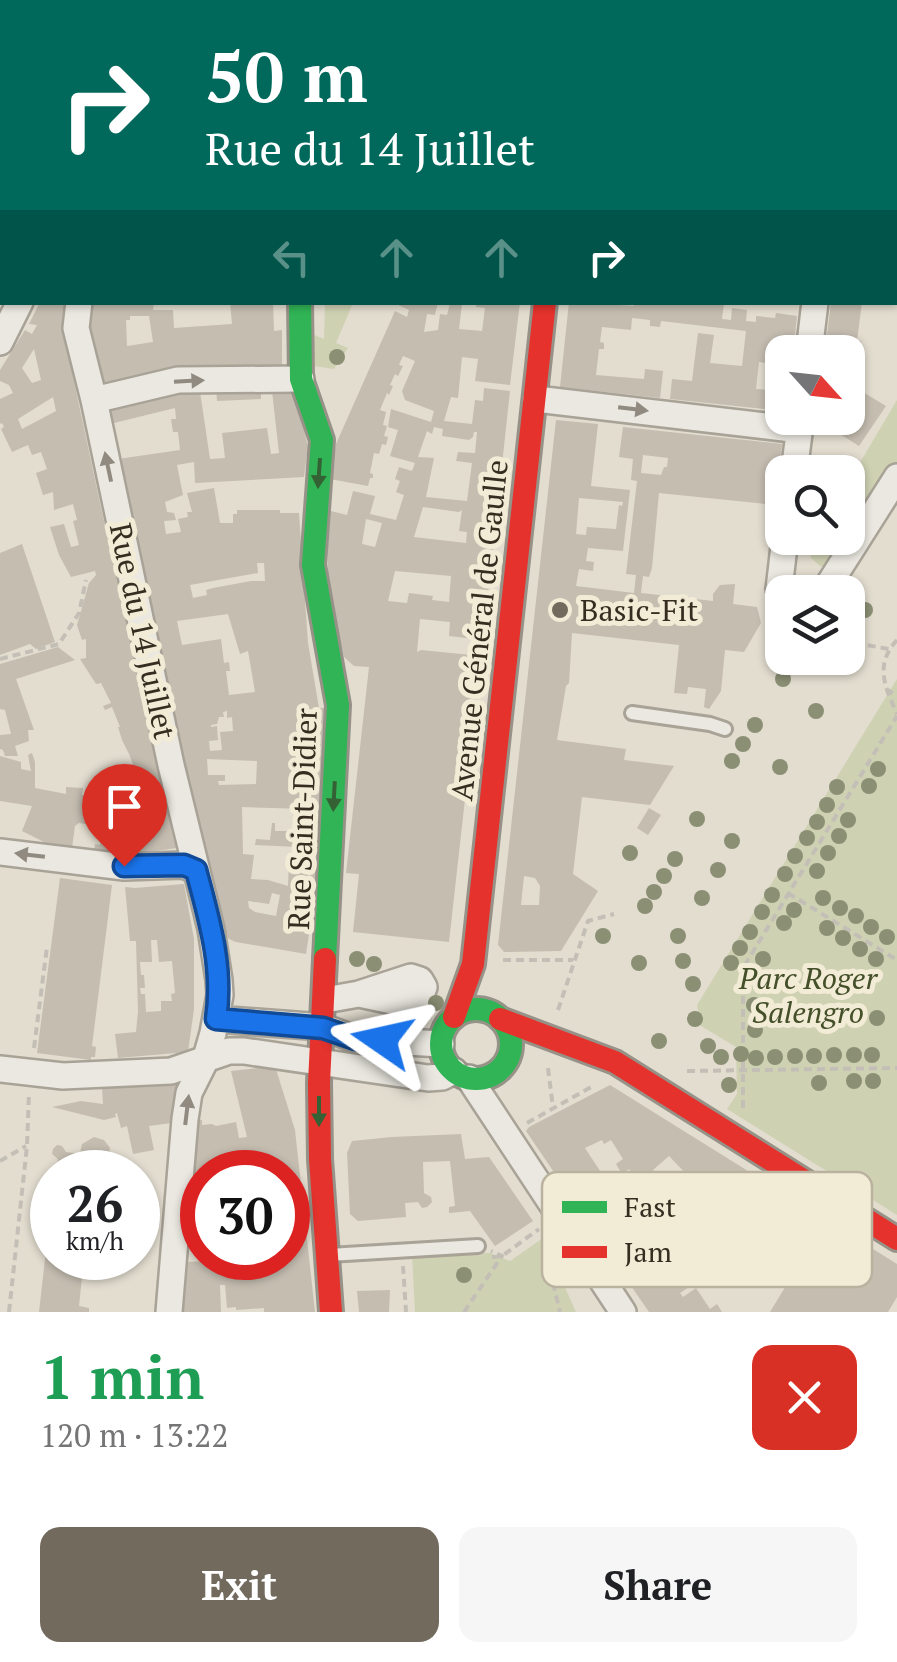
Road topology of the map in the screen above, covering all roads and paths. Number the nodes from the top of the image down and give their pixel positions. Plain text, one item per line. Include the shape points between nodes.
1 (18, 305) edge
2 (79, 305) edge
3 (300, 305) edge
4 (545, 305) edge
5 (815, 305) edge
6 (811, 335) edge
7 (0, 342) edge
8 (302, 379) junction
9 (536, 399) junction
10 (94, 400) junction
11 (765, 421) edge
12 (897, 477) edge
13 (835, 575) edge
14 (86, 580) dead end
15 (897, 640) edge
16 (865, 645) edge
17 (889, 649) junction
18 (0, 659) edge
19 (886, 689) junction
20 (897, 696) edge
21 (632, 714) dead end
22 (897, 715) edge
23 (725, 729) dead end
24 (0, 852) edge
25 (196, 870) junction
26 (788, 893) junction
27 (614, 914) dead end
28 (47, 947) dead end
29 (897, 960) edge
30 (473, 964) junction
31 (359, 994) dead end
32 (325, 1000) junction
33 (496, 1016) junction
34 (454, 1017) junction
35 (216, 1019) junction
36 (323, 1028) junction
37 (355, 1039) junction
38 (441, 1044) junction
39 (548, 1048) junction
40 (507, 1060) junction
41 (205, 1061) junction
42 (322, 1063) junction
43 (897, 1068) edge
44 (0, 1069) edge
45 (676, 1072) dead end
46 (742, 1072) junction
47 (30, 1073) junction
48 (462, 1075) junction
49 (594, 1085) dead end
50 (553, 1108) junction
51 (743, 1108) dead end
52 (506, 1134) junction
53 (27, 1146) junction
54 (0, 1161) edge
55 (790, 1172) edge
56 (542, 1189) edge
57 (872, 1223) edge
58 (542, 1227) edge
59 (897, 1239) edge
60 (478, 1246) joint
61 (327, 1255) junction
62 (502, 1256) junction
63 (404, 1266) dead end
64 (554, 1287) edge
65 (607, 1287) edge
66 (10, 1312) edge
67 (170, 1312) edge
68 (331, 1312) edge
69 (406, 1312) edge
70 (464, 1312) edge
71 (560, 1312) edge
72 (623, 1312) edge

1 - 7 street
2 - 10 street, Rue du 14 Juillet via 76,328
3 - 8 street, Rue Saint-Didier
4 - 9 street, Avenue Général de Gaulle
5 - 6 street
10 -> 8 street via 178,380
8 -> 32 street, Rue Saint-Didier via 322,440 313,565 338,706
9 -> 11 street
9 - 30 street, Avenue Général de Gaulle
25 -> 10 street, Rue du 14 Juillet
12 - 13 street
14 - 18 path via 80,613 59,644
15 - 17 path
16 - 17 path
17 - 19 path
19 - 20 path
19 - 22 path
21 - 23 lane
22 - 26 path
25 -> 24 street
25 - 35 street, Rue du 14 Juillet via 220,980
26 - 29 path
26 - 46 path via 742,968
27 - 39 path via 588,920
28 - 47 path
30 - 33 street, Avenue Général de Gaulle
30 - 34 street, Avenue Général de Gaulle
31 - 32 street
32 - 36 street, Rue Saint-Didier
33 - 34 street via 472,1010
33 - 39 street
33 - 40 street via 510,1038
34 - 38 street
35 - 36 street
35 - 41 street, Rue du 14 Juillet
36 - 37 street
36 - 42 street, Rue Saint-Didier
37 - 38 street
37 - 42 street
38 - 48 street via 447,1064
39 - 40 street
39 - 50 path
39 - 55 street via 615,1062
40 - 48 street via 491,1076
41 - 42 street via 244,1051
41 - 47 street via 171,1071
67 -> 41 street, Rue du 14 Juillet via 185,1119
42 - 48 street via 428,1078
42 -> 61 street, Rue Saint-Didier
43 - 46 path
44 - 47 street
45 - 46 path
46 - 51 path
47 - 53 path
48 - 52 street
49 - 50 path
50 - 52 path
52 - 56 street
53 - 54 path
53 - 66 path
57 - 59 street
58 - 62 path
60 - 61 lane
60 - 62 path
61 - 68 street, Rue Saint-Didier
62 - 70 path
63 - 69 path
64 - 71 path
65 - 72 street

